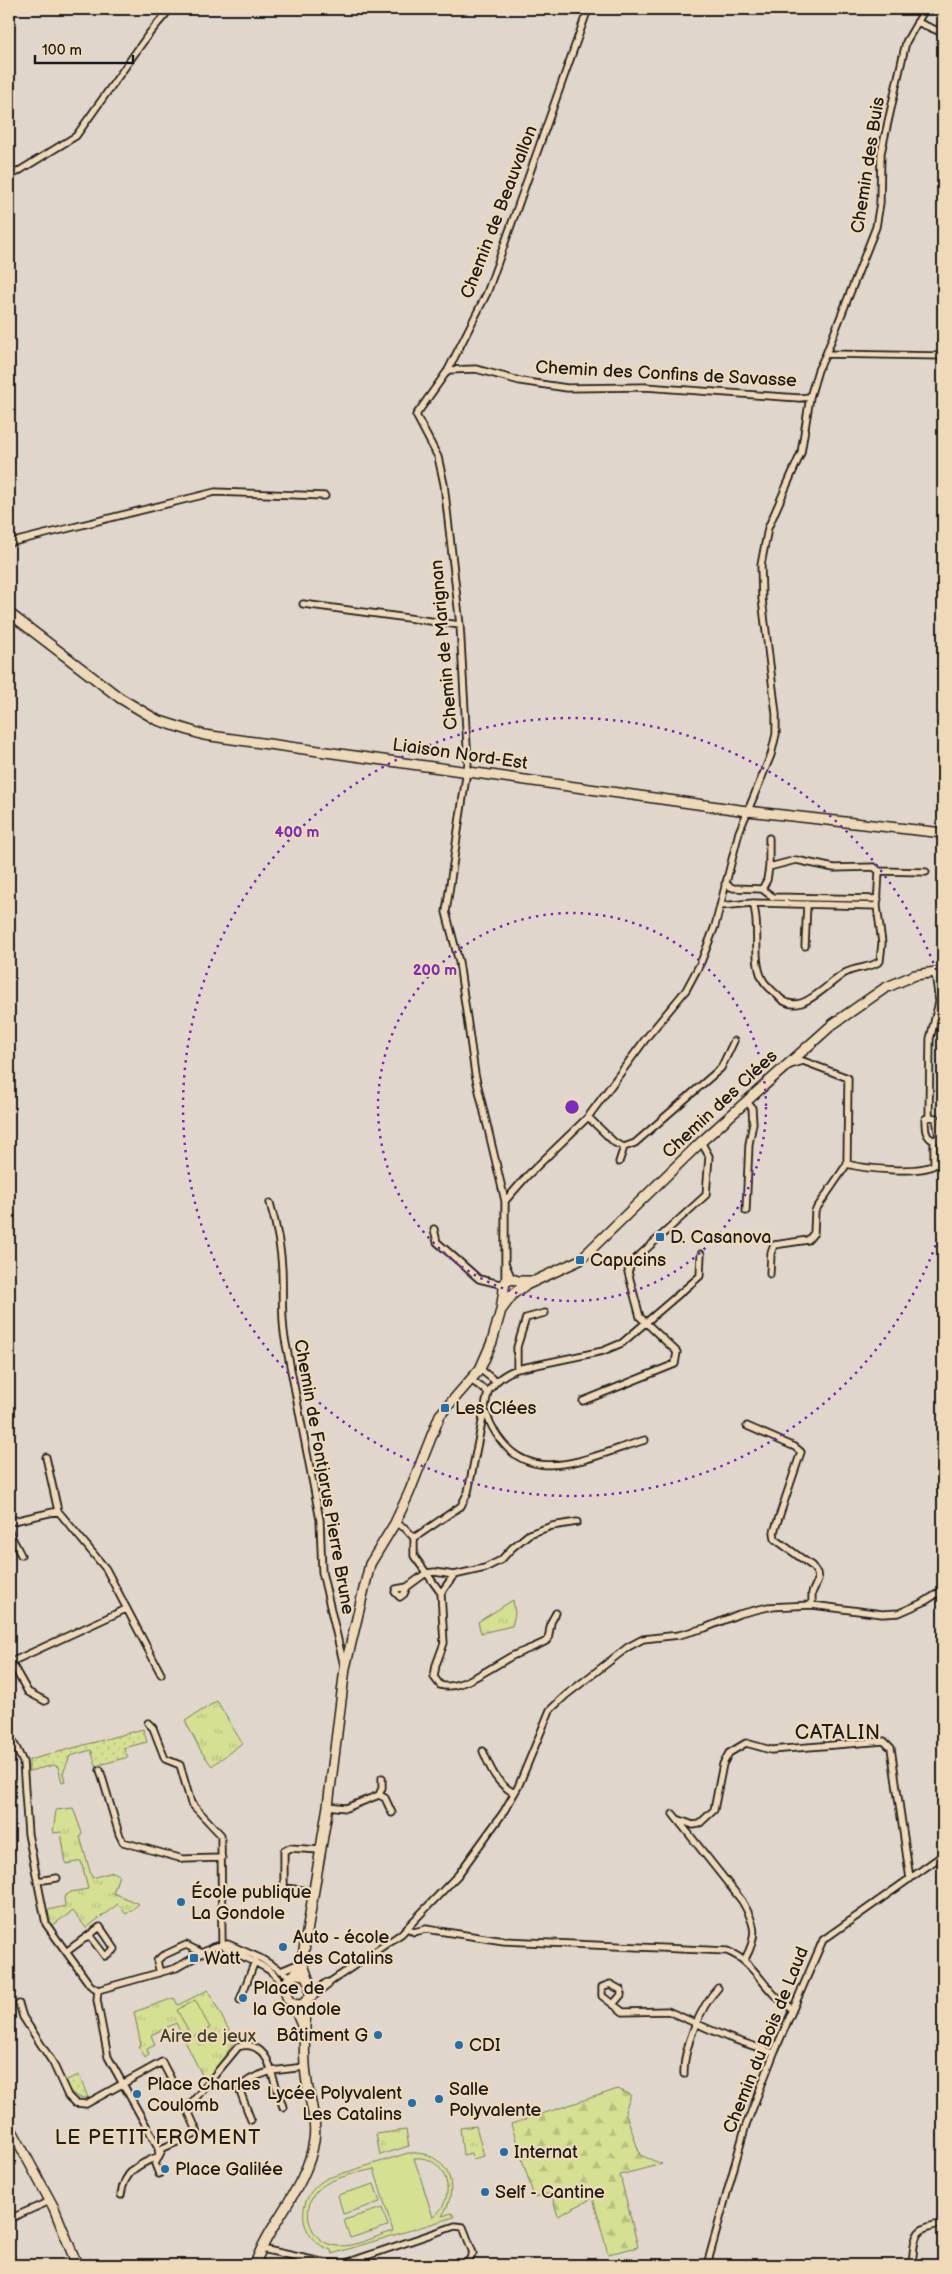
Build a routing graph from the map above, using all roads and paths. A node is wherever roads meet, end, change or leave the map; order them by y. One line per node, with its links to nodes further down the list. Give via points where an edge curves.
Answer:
1 (170, 9): 6 (street, via 76,136)
2 (588, 9): 9 (street, Chemin de Beauvallon, via 487,293)
3 (925, 9): 4 (street, Chemin des Buis)
4 (917, 22): 5 (street); 7 (street, Chemin des Buis, via 906,42 881,153 876,226)
5 (943, 33)
6 (9, 177)
7 (826, 354): 8 (street); 10 (street, Chemin des Confins de Savasse)
8 (943, 356)
9 (448, 370): 10 (street, Chemin des Confins de Savasse, via 476,369 568,388 645,387); 11 (street, Chemin de Beauvallon)
10 (810, 397): 18 (street, via 800,453 762,549 762,600 777,726 771,755)
11 (416, 415): 16 (street, Chemin de Marignan, via 438,457 444,484)
12 (326, 496): 13 (street, via 215,492)
13 (9, 543)
14 (303, 604): 16 (street)
15 (9, 613): 17 (street, Liaison Nord-Est, via 120,698 158,720 204,735)
16 (460, 625): 17 (street, Chemin de Marignan)
17 (467, 772): 18 (street, Liaison Nord-Est); 43 (street, Chemin de Marignan, via 446,912 459,962 474,1074)
18 (747, 811): 19 (street, Liaison Nord-Est); 24 (street)
19 (943, 833)
20 (769, 838): 21 (street)
21 (769, 867): 22 (street, via 796,860 834,868 874,867); 25 (street)
22 (879, 871): 23 (street); 26 (street)
23 (926, 872)
24 (725, 884): 25 (street, via 733,888); 29 (street)
25 (762, 889): 26 (street, via 773,896)
26 (878, 899): 30 (street)
27 (753, 903): 28 (street); 29 (street); 30 (street, via 758,916 758,965 762,979 782,1001 792,1004 803,1003 846,972 874,966 880,961 882,943)
28 (807, 904): 30 (street); 31 (street)
29 (720, 906): 36 (street, via 701,962 686,990)
30 (877, 906)
31 (805, 946)
32 (939, 972): 34 (street, Chemin des Clées, via 915,975 884,988 833,1024); 37 (street, via 939,1002 930,1039)
33 (734, 1041): 40 (street, via 721,1068 635,1143)
34 (781, 1069): 35 (street, Chemin des Clées); 42 (street, via 803,1061 848,1078)
35 (747, 1102): 39 (street, Chemin des Clées); 45 (street, via 752,1108 753,1123 748,1144)
36 (588, 1117): 40 (street, via 615,1143); 43 (street)
37 (929, 1117): 38 (street, via 925,1120 925,1129 928,1138); 38 (street, via 936,1118 938,1123 939,1137)
38 (934, 1141): 42 (street, via 934,1165 928,1168)
39 (701, 1142): 49 (street, Chemin des Clées, via 580,1260 556,1273); 51 (street, via 709,1156 706,1194 632,1262 628,1272 640,1316)
40 (624, 1147): 41 (street)
41 (619, 1162)
42 (847, 1164): 48 (street, via 815,1211 814,1233 808,1240 774,1245)
43 (505, 1202): 49 (street, Chemin de Marignan, via 505,1263)
44 (270, 1203): 78 (street, Chemin de Fontjarus Pierre Brune, via 281,1258 285,1340 320,1520 322,1572)
45 (746, 1211)
46 (434, 1229): 49 (street, via 437,1242 479,1279)
47 (701, 1254): 51 (street, via 700,1276)
48 (770, 1274)
49 (511, 1286): 52 (street)
50 (544, 1313): 53 (street, via 526,1318 517,1347)
51 (646, 1324): 53 (street, via 622,1343 602,1351); 57 (street, via 678,1352 675,1364)
52 (480, 1369): 54 (street); 55 (street)
53 (517, 1369): 55 (street)
54 (471, 1380): 56 (street); 65 (street, via 440,1415)
55 (496, 1381): 56 (street)
56 (488, 1392): 58 (street)
57 (583, 1401)
58 (486, 1413): 60 (street, via 492,1429 506,1448 534,1464 558,1466); 67 (street, via 468,1492 461,1506)
59 (747, 1426): 74 (street, via 801,1452 774,1532 775,1539 817,1573)
60 (645, 1440)
61 (46, 1456): 62 (street)
62 (58, 1510): 63 (street); 75 (street, via 106,1569)
63 (9, 1522)
64 (577, 1522): 70 (street, via 540,1529 529,1534 501,1560 485,1568)
65 (395, 1523): 67 (street); 78 (street, via 370,1564)
66 (9, 1532): 68 (street)
67 (414, 1538): 69 (street, via 414,1556)
68 (22, 1555)
69 (426, 1573): 70 (street); 71 (street); 73 (street)
70 (454, 1575): 73 (street)
71 (407, 1587)
72 (943, 1590): 74 (street, via 899,1614)
73 (441, 1593): 76 (street, via 444,1643 434,1677 445,1687 484,1673 548,1640)
74 (812, 1605): 86 (street, via 768,1607 688,1633 635,1642 550,1710)
75 (126, 1609): 77 (street); 79 (street)
76 (556, 1613)
77 (10, 1662): 80 (street, via 28,1692)
78 (345, 1668): 88 (street)
79 (161, 1674)
80 (45, 1701)
81 (148, 1723): 92 (street, via 165,1759 180,1765 191,1803 221,1835)
82 (9, 1733): 95 (street, via 23,1762 28,1834)
83 (483, 1751): 86 (street, via 494,1777)
84 (100, 1770): 92 (street, via 123,1842 183,1859)
85 (382, 1778): 87 (street)
86 (514, 1794): 97 (street, via 465,1866)
87 (379, 1795): 88 (street, via 346,1808); 89 (street, via 385,1798)
88 (328, 1806): 90 (street)
89 (392, 1813)
90 (320, 1850): 96 (street); 96 (street, via 290,1848 284,1851 284,1888)
91 (943, 1855): 94 (street, Chemin du Bois de Laud)
92 (222, 1858): 101 (street)
93 (57, 1878): 95 (street)
94 (910, 1880): 104 (street, via 891,1748 884,1741 771,1750 746,1743 729,1753 723,1764 714,1810 699,1824 693,1825 675,1816 749,1914 754,1940); 120 (street, Chemin du Bois de Laud, via 823,1940)
95 (37, 1881): 102 (street, via 46,1924)
96 (313, 1891): 106 (street)
97 (417, 1919): 98 (street); 99 (street)
98 (408, 1928): 99 (street, via 414,1932); 111 (street)
99 (426, 1929): 104 (street, via 504,1941 727,1951)
100 (89, 1935): 100 (street, via 100,1927 115,1949 105,1956); 102 (street)
101 (222, 1945): 103 (street); 105 (street); 107 (street, via 232,1944)
102 (66, 1952): 114 (street, via 90,1985)
103 (202, 1954): 108 (street); 108 (street, via 186,1945 162,1956 158,1961)
104 (745, 1960): 120 (street, via 781,2002)
105 (255, 1961): 112 (street, via 277,1976); 115 (street)
106 (302, 1962): 107 (street); 109 (street); 110 (street)
107 (280, 1971): 109 (street)
108 (160, 1973): 114 (street)
109 (293, 1975): 110 (street); 112 (street)
110 (307, 1978): 111 (street); 116 (street)
111 (327, 1984): 116 (street)
112 (285, 1988): 119 (street, via 287,1998)
113 (718, 1988): 121 (street)
114 (98, 1990): 128 (street, via 108,2057)
115 (240, 2000)
116 (308, 2000): 119 (street, via 300,2005); 122 (street)
117 (614, 2003): 121 (street, via 623,2012 668,2011)
118 (19, 2004): 128 (street, via 23,2017 75,2103 86,2104)
119 (293, 2004): 122 (street)
120 (793, 2009): 123 (street, Chemin du Bois de Laud)
121 (697, 2024): 123 (street, via 727,2038); 126 (street, via 684,2062)
122 (304, 2030): 124 (street)
123 (774, 2053): 142 (street, Chemin du Bois de Laud, via 745,2128)
124 (305, 2067): 125 (street); 138 (street, via 314,2141 300,2180)
125 (271, 2071): 129 (street); 130 (street, via 250,2079 240,2091); 132 (street, via 258,2048 248,2044 238,2047 189,2106 198,2133 163,2148)
126 (684, 2074)
127 (171, 2079): 128 (street, via 162,2062)
128 (122, 2083): 132 (street, via 158,2147)
129 (283, 2107)
130 (250, 2120)
131 (9, 2125): 135 (street)
132 (159, 2156): 133 (street, via 155,2164); 134 (street, via 141,2163 126,2176)
133 (159, 2174)
134 (121, 2195)
135 (50, 2201): 136 (street); 139 (street)
136 (9, 2219)
137 (943, 2224): 143 (street, via 918,2231)
138 (262, 2249): 140 (street); 141 (street, via 343,2264 455,2226 463,2227 473,2254)
139 (77, 2265)
140 (255, 2265)
141 (469, 2265)
142 (707, 2265)
143 (912, 2265)

